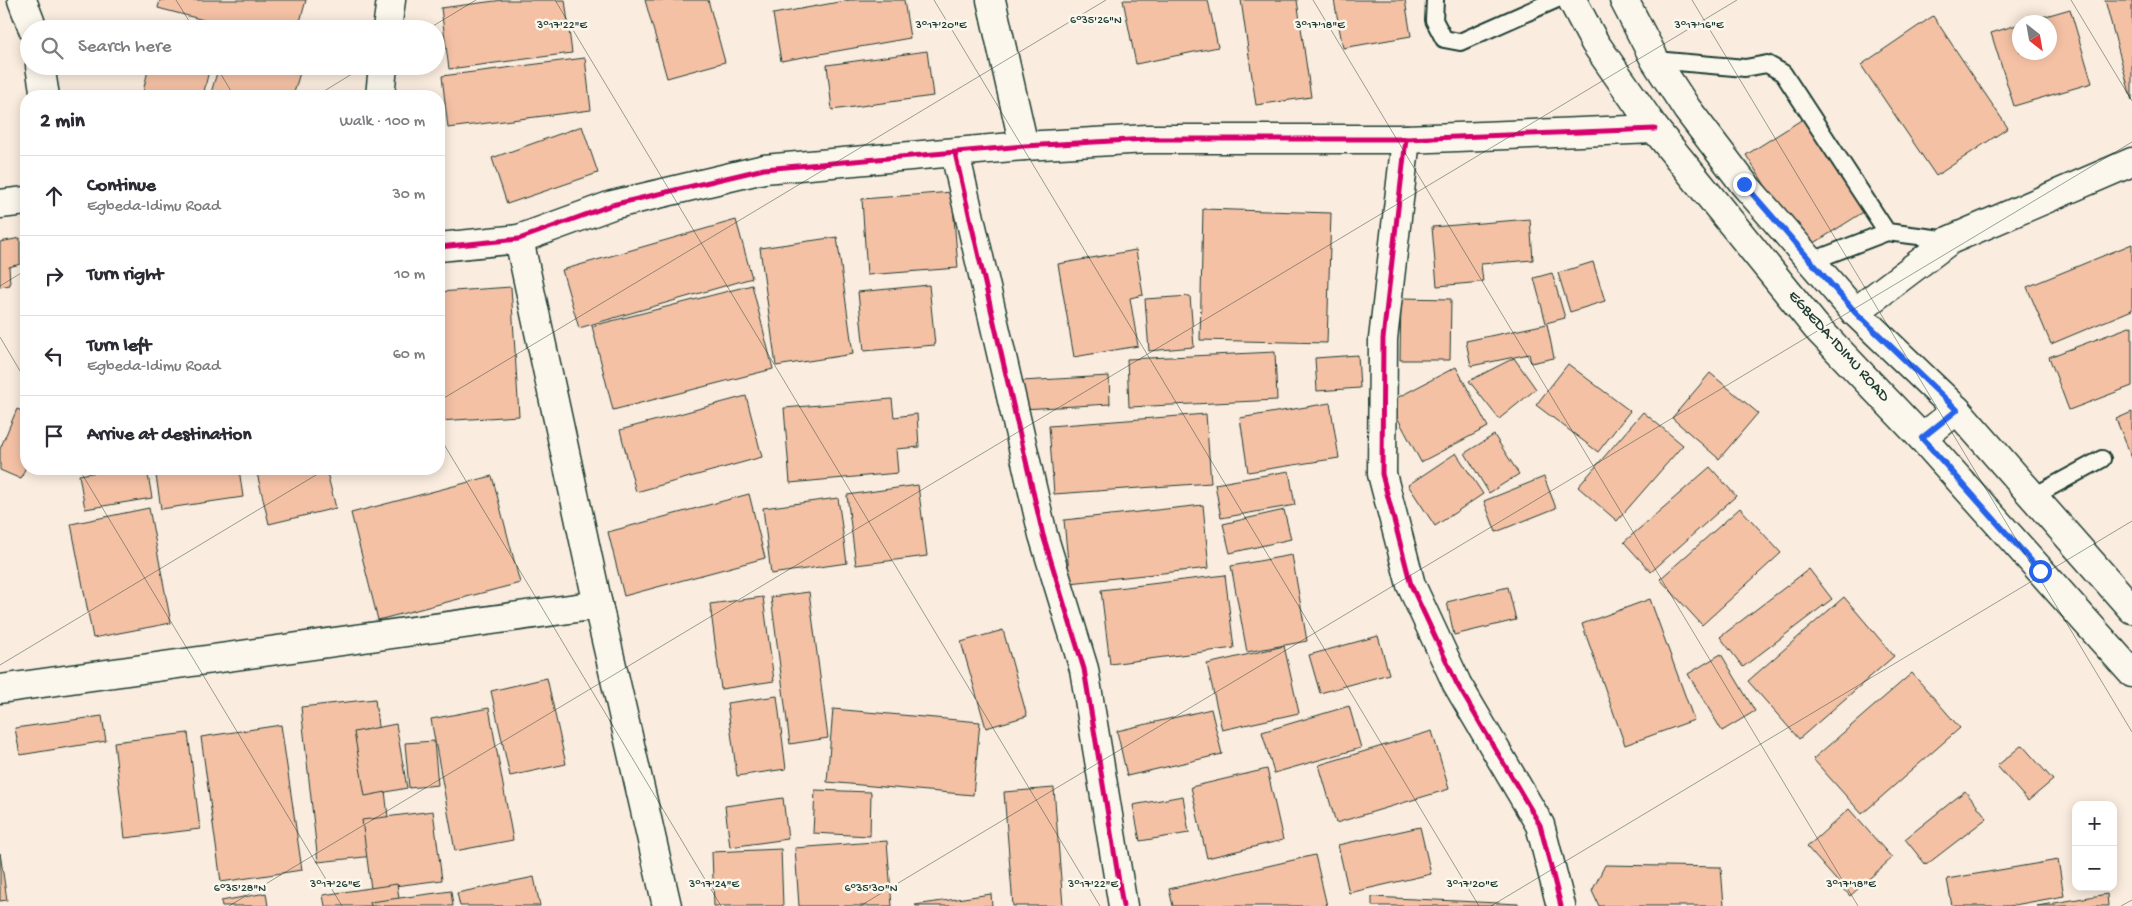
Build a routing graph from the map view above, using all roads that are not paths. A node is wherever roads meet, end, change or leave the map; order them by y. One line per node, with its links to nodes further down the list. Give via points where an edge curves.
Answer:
1 (22, 0): 8 (street)
2 (391, 0): 9 (street)
3 (991, 0): 17 (street)
4 (1435, 0): 5 (lane, via 1434,20 1444,39 1460,42)
5 (1555, 0)
6 (1572, 0): 15 (street, EGBEDA-IDIMU ROAD, via 1595,43)
7 (1624, 0): 10 (street)
8 (30, 20)
9 (388, 20)
10 (1655, 60): 22 (lane, via 1744,68 1767,64 1783,73); 26 (street, via 1687,109 1744,184)
11 (42, 75): 13 (street)
12 (382, 75): 14 (street)
13 (44, 90)
14 (381, 90)
15 (1655, 129): 16 (street); 29 (street, EGBEDA-IDIMU ROAD, via 1816,327)
16 (1406, 139): 17 (street, via 1147,139); 38 (street, via 1383,339 1382,474 1411,585 1457,684 1540,825)
17 (1024, 146): 18 (street)
18 (955, 153): 23 (street, via 764,169 612,205); 37 (street, via 1044,535 1084,669)
19 (2132, 162): 24 (street)
20 (20, 202): 21 (street)
21 (0, 204)
22 (1887, 232): 24 (lane); 26 (lane)
23 (519, 239): 25 (street); 32 (street)
24 (1950, 240): 27 (street)
25 (445, 246)
26 (1812, 261): 27 (street)
27 (1855, 312): 28 (street)
28 (1957, 410): 29 (street); 31 (street)
29 (1922, 438): 34 (street, EGBEDA-IDIMU ROAD)
30 (2102, 459): 31 (lane)
31 (2034, 496): 33 (street)
32 (598, 605): 35 (street); 36 (street)
33 (2132, 609)
34 (2132, 673)
35 (0, 689)
36 (667, 906)
37 (1123, 906)
38 (1561, 906)

